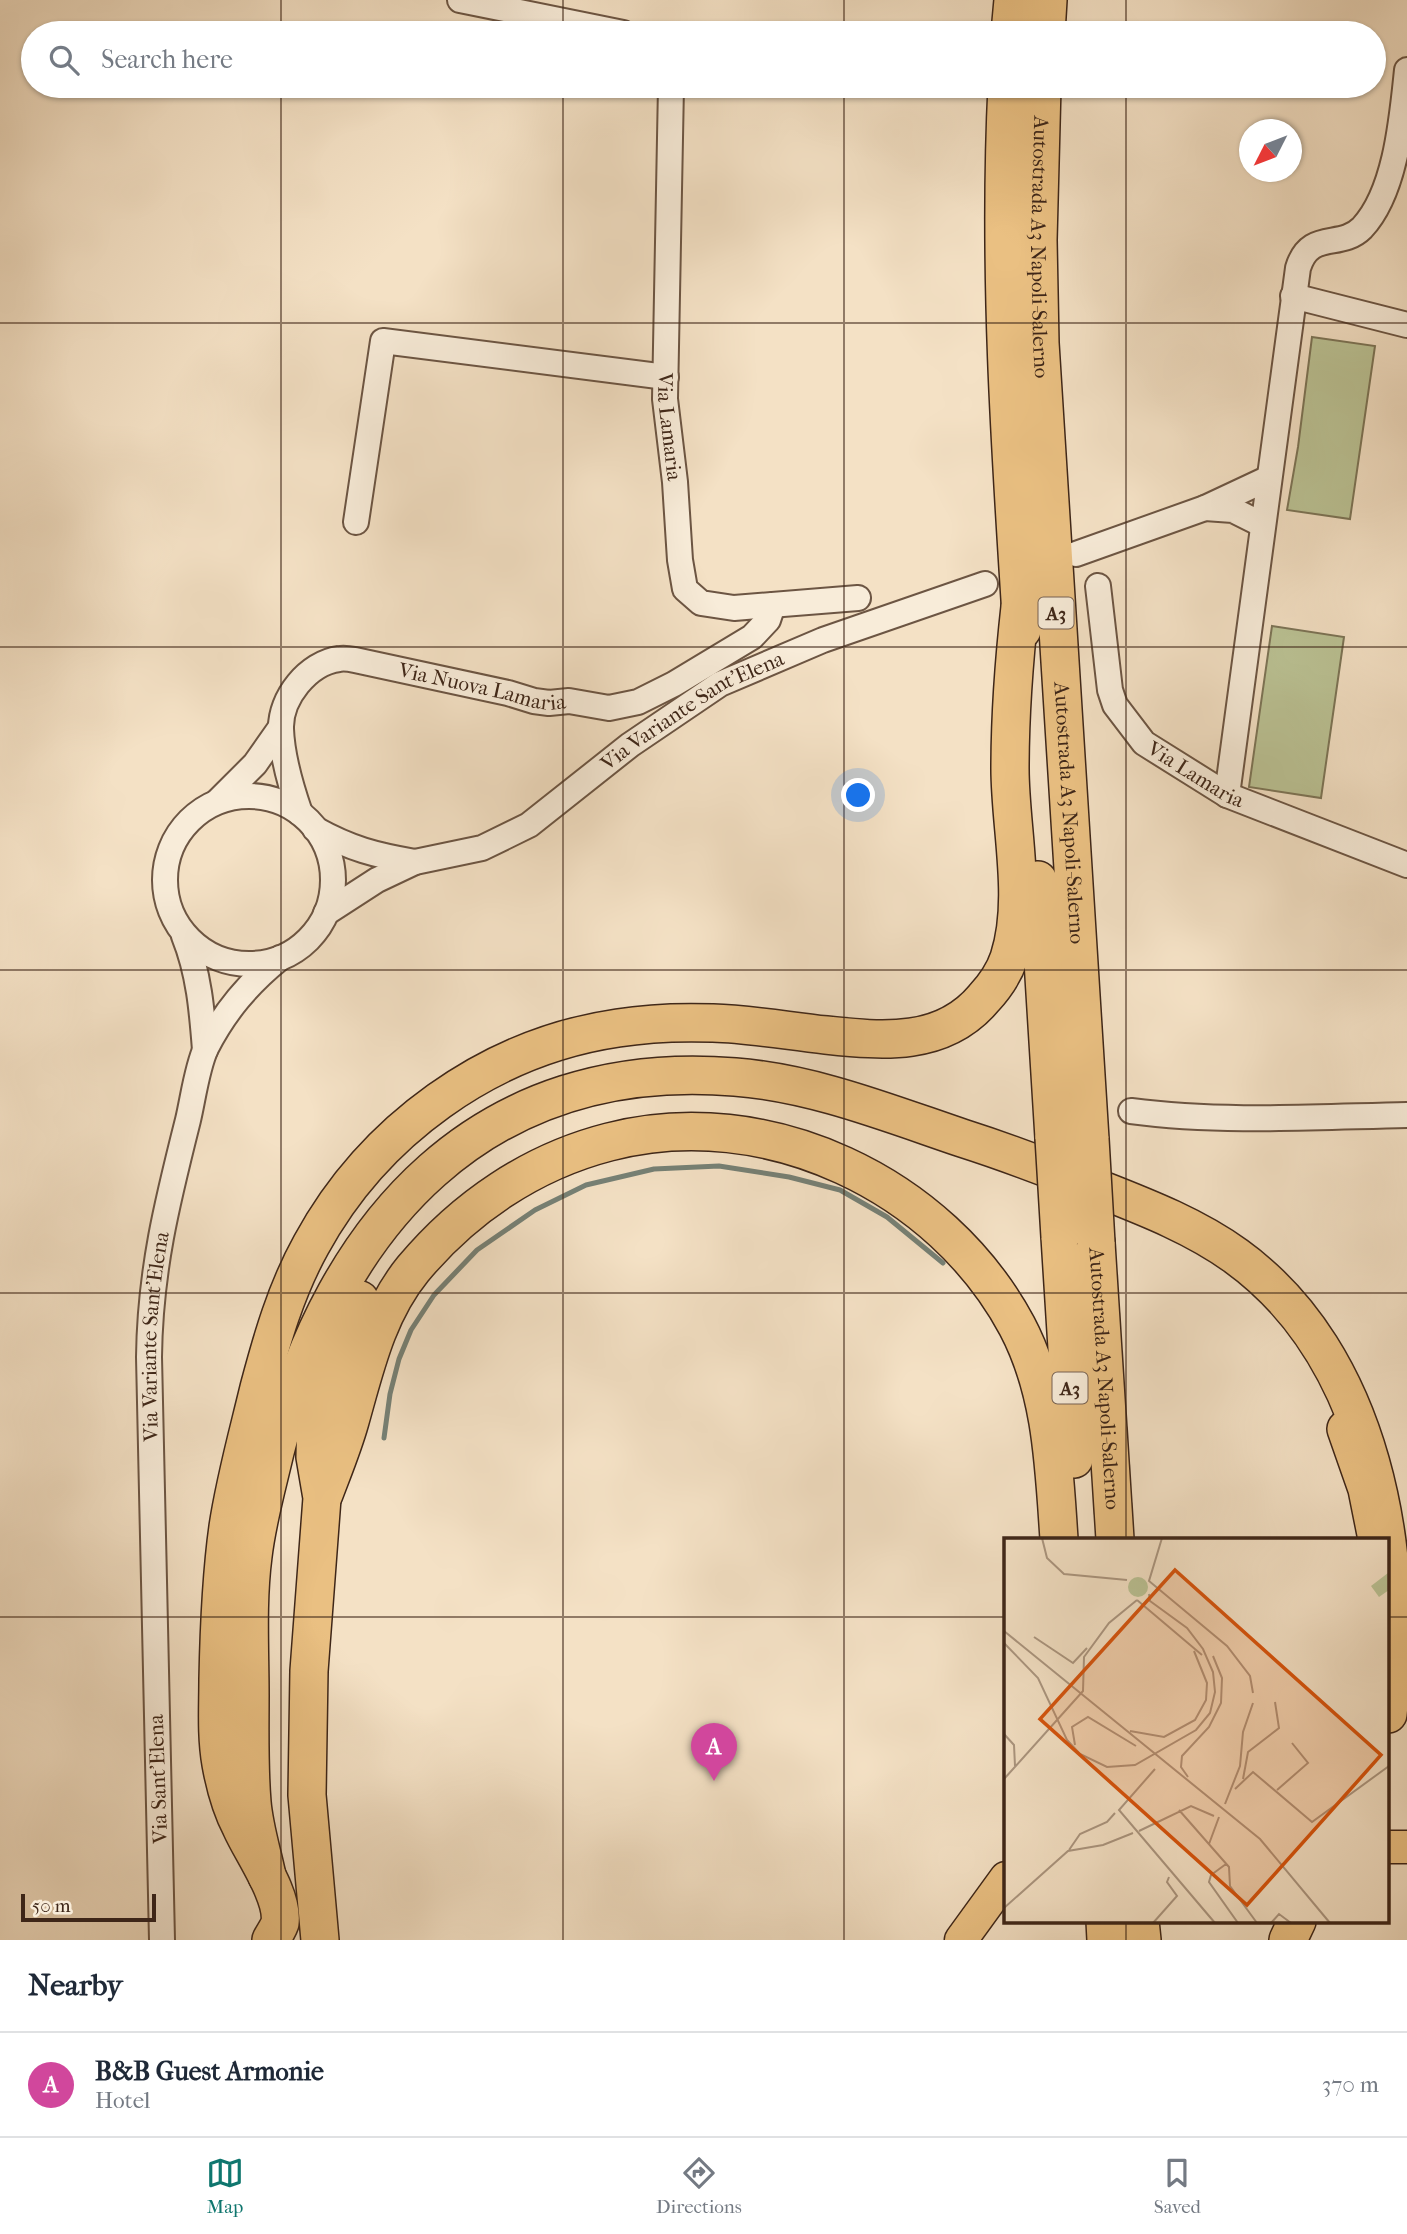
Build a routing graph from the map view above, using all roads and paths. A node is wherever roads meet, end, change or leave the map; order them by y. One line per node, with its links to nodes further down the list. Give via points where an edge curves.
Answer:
1 (460, 0): 4 (street)
2 (1013, 0): 5 (highway)
3 (1048, 0): 6 (highway)
4 (564, 21)
5 (1011, 21)
6 (1047, 21)
7 (1407, 70): 11 (street, via 1395,156 1374,209 1353,236 1324,241 1302,255)
8 (671, 98): 13 (street, Via Lamaria)
9 (1006, 98): 23 (highway, Autostrada A3 Napoli-Salerno / A3, via 1004,328)
10 (1042, 98): 36 (highway, Autostrada A3 Napoli-Salerno / A3, bridge, via 1041,356)
11 (1293, 296): 12 (street); 14 (street)
12 (1407, 326)
13 (666, 377): 16 (street, via 383,341); 22 (street, Via Lamaria, via 685,589 701,603 734,608)
14 (1269, 478): 15 (street); 17 (street)
15 (1205, 508): 17 (street, via 1233,510); 18 (street)
16 (356, 522)
17 (1263, 525): 25 (street)
18 (1076, 554)
19 (985, 584): 28 (street, Via Variante Sant'Elena, via 823,640 720,684 629,745 529,825 482,848)
20 (1098, 586): 25 (street, Via Lamaria, via 1107,675 1115,705 1144,743)
21 (858, 598): 22 (street, Via Lamaria)
22 (773, 605): 24 (street, Via Nuova Lamaria, via 768,620 752,637 638,702 609,708 534,701 379,663 338,659 303,677 285,706)
23 (1020, 607): 39 (highway, Autostrada A3 Napoli-Salerno / A3, bridge); 45 (highway, via 1011,691 1015,925 1004,969 979,1004 960,1020 908,1039 713,1023 660,1024 616,1028 525,1053 478,1075 403,1130 346,1190 310,1246 280,1317 253,1413 229,1527 221,1614 218,1742 222,1768 240,1826)
24 (281, 727): 26 (street, via 255,764); 27 (street, Via Nuova Lamaria, via 290,785)
25 (1227, 795): 29 (street, Via Lamaria)
26 (218, 802): 27 (street, via 260,797 281,802); 31 (street, via 183,827 166,866 165,888)
27 (307, 821): 28 (street, Via Variante Sant'Elena, via 340,843 366,853); 30 (street, via 326,847 332,869)
28 (415, 862): 30 (street, Via Variante Sant'Elena)
29 (1407, 865)
30 (327, 913): 32 (street, via 300,947)
31 (181, 929): 32 (street, via 215,957 236,963); 33 (street, Via Variante Sant'Elena, via 200,990)
32 (280, 958): 33 (street, Via Variante Sant'Elena, via 234,1002)
33 (205, 1051): 43 (street, Via Variante Sant'Elena, via 164,1214 150,1312)
34 (1131, 1111): 35 (street, via 1236,1119)
35 (1407, 1115)
36 (1101, 1316): 40 (highway, Autostrada A3 Napoli-Salerno / A3); 41 (highway, via 1125,1444)
37 (322, 1498): 38 (highway, via 384,1313 410,1272 438,1241 501,1190 572,1154 649,1135 697,1133 760,1139 826,1157 900,1197 959,1246 996,1292 1030,1354 1052,1444); 42 (highway, via 315,1457 316,1412 324,1379 365,1292 414,1221 471,1169 567,1119 628,1104 719,1100 800,1112 1028,1187 1163,1241 1213,1270 1279,1328 1331,1399 1367,1489); 50 (highway, via 309,1671 307,1795)
38 (1059, 1538)
39 (1079, 1538)
40 (1115, 1538)
41 (1134, 1538)
42 (1377, 1538)
43 (154, 1627): 48 (street, Via Sant'Elena)
44 (1390, 1706): 45 (highway, via 1401,1662 1406,1570 1389,1471 1341,1369 1308,1324 1254,1270 1199,1233 1127,1199 1024,1158 870,1107 776,1082 734,1077 694,1075 617,1082 510,1117 477,1135 423,1178 358,1255 301,1364 264,1499 249,1603 252,1801)
45 (267, 1876): 49 (highway, via 280,1922)
46 (1004, 1881): 51 (main road)
47 (1296, 1923): 52 (highway)
48 (165, 1937)
49 (271, 1940)
50 (320, 1940)
51 (961, 1940)
52 (1288, 1940)

